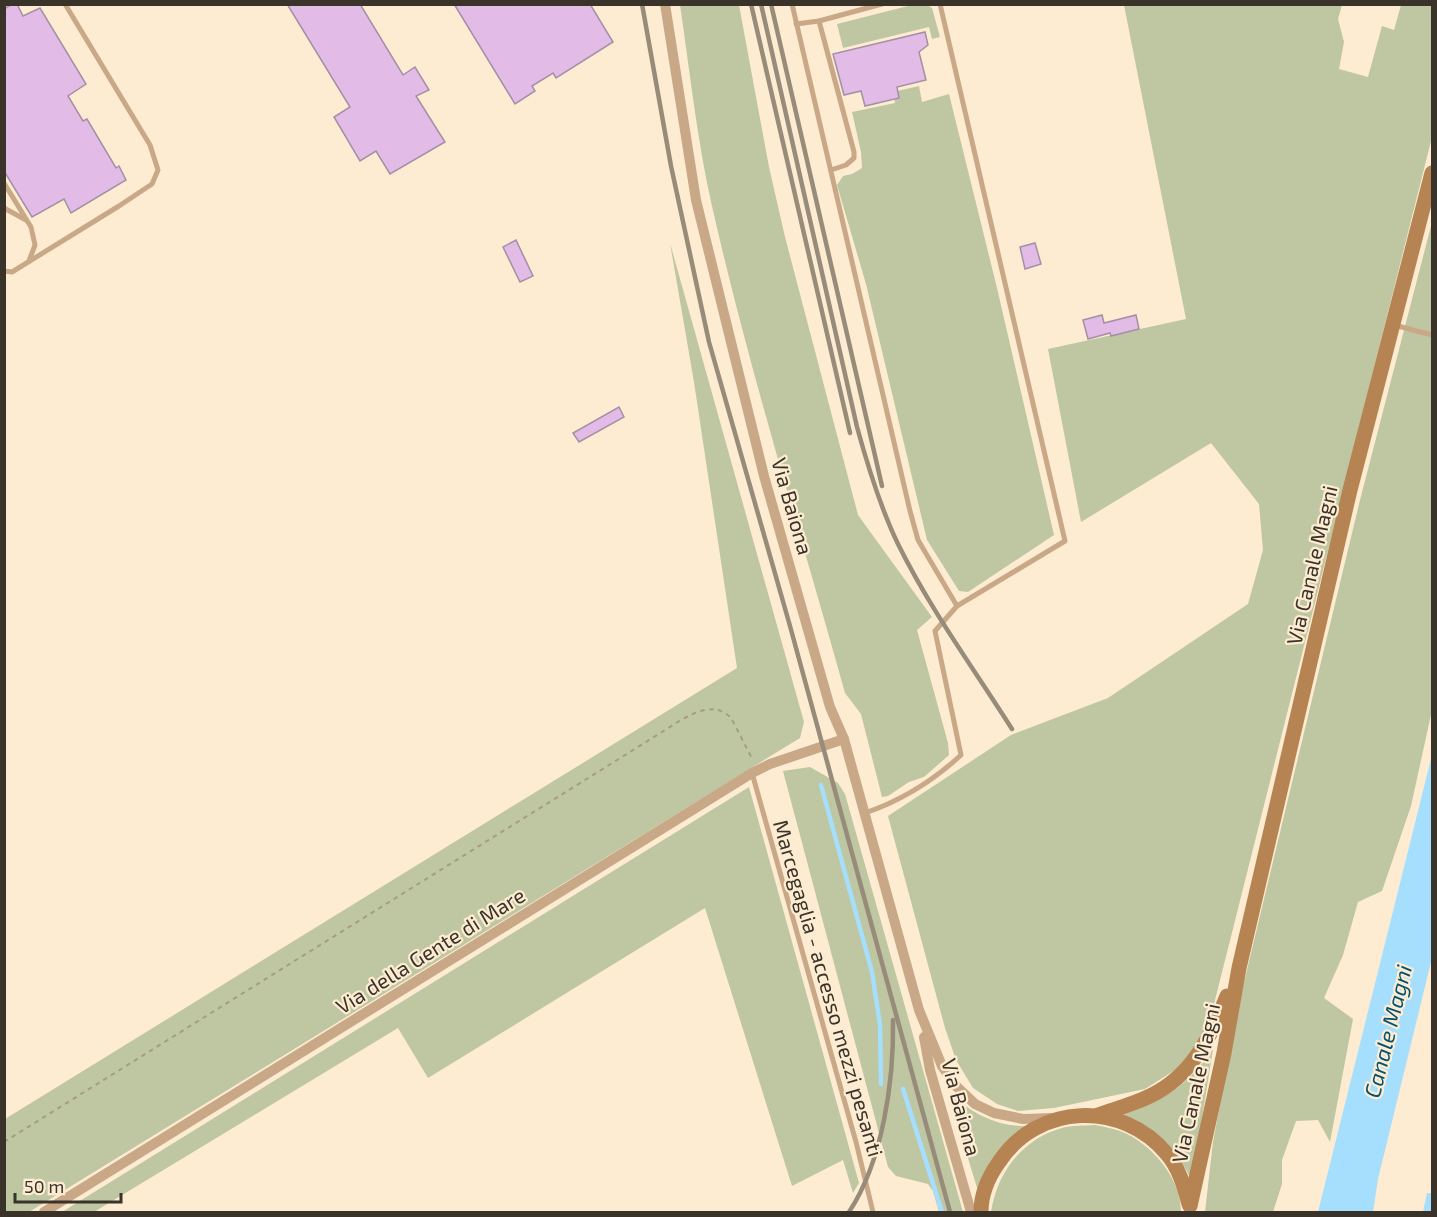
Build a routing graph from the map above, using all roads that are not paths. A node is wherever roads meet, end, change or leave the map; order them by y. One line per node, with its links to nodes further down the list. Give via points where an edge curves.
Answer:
1 (65, 4): 15 (lane, via 150,145 158,170 152,184)
2 (665, 4): 20 (street, Via Baiona, via 696,200 764,476 830,707)
3 (792, 4): 7 (lane)
4 (882, 4): 6 (lane)
5 (940, 4): 19 (lane, via 1065,541)
6 (819, 21): 7 (lane); 8 (lane, via 854,152 854,158 846,165)
7 (796, 24): 8 (lane)
8 (831, 170): 19 (lane, via 918,540)
9 (1432, 173): 17 (main road, Via Canale Magni)
10 (4, 183): 12 (lane)
11 (4, 190): 12 (lane)
12 (12, 195): 14 (lane)
13 (4, 208): 14 (lane)
14 (27, 221): 15 (lane, via 35,245)
15 (28, 262): 16 (lane, via 12,272)
16 (4, 271)
17 (1393, 325): 18 (lane); 23 (main road, Via Canale Magni, via 1350,490)
18 (1432, 335)
19 (957, 606): 22 (lane, via 935,631 961,755 944,771 886,806)
20 (844, 739): 21 (street, Via della Gente di Mare); 22 (street, Via Baiona)
21 (755, 771): 28 (street, Via della Gente di Mare); 29 (lane, Marcegaglia - accesso mezzi pesanti)
22 (865, 813): 24 (street, Via Baiona)
23 (1239, 968): 25 (main road, Via Canale Magni, via 1215,1026 1179,1077 1150,1096); 27 (main road, Via Canale Magni)
24 (919, 1010): 26 (street, Via Baiona, via 942,1066 957,1088 975,1104 1023,1119); 30 (street, Via Baiona, via 930,1070)
25 (1096, 1115): 26 (main road); 27 (main road, via 1124,1122 1162,1148 1182,1179)
26 (1059, 1118): 31 (main road, via 1031,1130 1007,1149 990,1174)
27 (1190, 1209)
28 (44, 1212)
29 (873, 1212)
30 (970, 1212)
31 (981, 1212)

